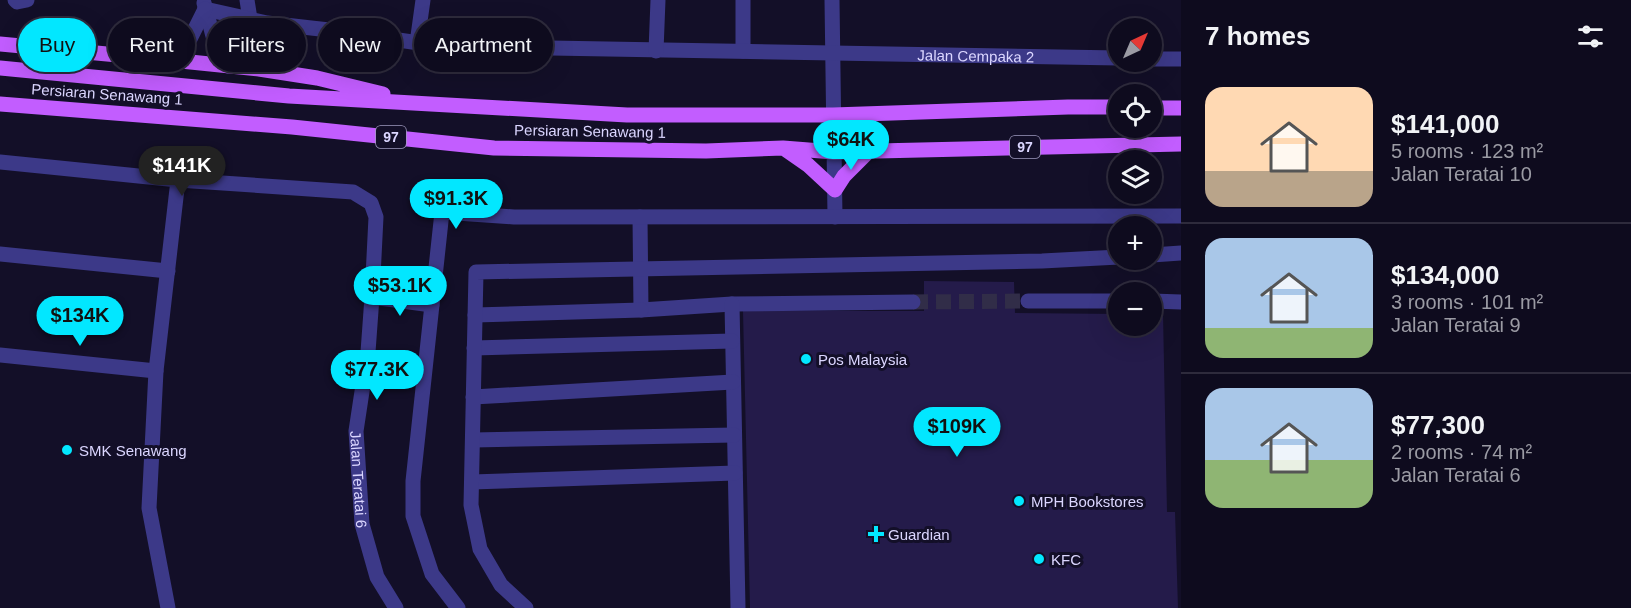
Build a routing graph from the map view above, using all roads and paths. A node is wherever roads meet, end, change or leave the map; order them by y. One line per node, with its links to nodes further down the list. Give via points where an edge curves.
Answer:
1 (15, 0): 2 (street)
2 (27, 0)
3 (247, 0): 10 (street)
4 (423, 0): 11 (street)
5 (658, 0): 17 (street)
6 (743, 0): 18 (street)
7 (832, 0): 20 (street)
8 (204, 5): 9 (street, Jalan Cempaka 2); 12 (street)
9 (247, 18)
10 (250, 18)
11 (420, 18)
12 (195, 27)
13 (306, 27): 14 (street, Jalan Cempaka 2)
14 (414, 43)
15 (0, 44): 19 (main road)
16 (553, 49): 17 (street, Jalan Cempaka 2)
17 (656, 51): 18 (street, Jalan Cempaka 2)
18 (743, 51): 20 (street, Jalan Cempaka 2)
19 (108, 54)
20 (832, 54): 21 (street, Jalan Cempaka 2); 31 (street)
21 (1108, 58)
22 (1162, 59): 23 (street)
23 (1181, 59)
24 (0, 68): 26 (main road, Persiaran Senawang 1, via 289,96)
25 (272, 72): 26 (main road, via 317,78)
26 (418, 103): 31 (main road, Persiaran Senawang 1, via 627,115)
27 (0, 104): 33 (main road, Persiaran Senawang 1 / 97, via 494,148)
28 (1108, 107): 31 (main road, Persiaran Senawang 1)
29 (1162, 108): 30 (main road)
30 (1181, 108)
31 (833, 115): 35 (street)
32 (1181, 144): 34 (main road, Persiaran Senawang 1 / 97)
33 (783, 148): 35 (main road, Persiaran Senawang 1 / 97); 38 (main road)
34 (869, 151): 35 (main road, Persiaran Senawang 1 / 97); 38 (main road)
35 (834, 152): 38 (street)
36 (0, 162): 37 (street)
37 (178, 180): 47 (street); 48 (street, Jalan Teratai 6, via 353,192 371,202 376,218)
38 (835, 190): 41 (street)
39 (1181, 216): 41 (street)
40 (640, 217): 41 (street); 46 (street); 55 (street, via 514,217 442,212)
41 (835, 217)
42 (1181, 253): 44 (street)
43 (0, 254): 47 (street)
44 (1162, 254)
45 (1108, 257): 46 (street)
46 (641, 268): 56 (street); 57 (street, via 476,272)
47 (168, 271): 61 (street)
48 (372, 297): 55 (street); 69 (street, Jalan Teratai 6, via 356,431 362,524 378,577)
49 (1028, 301): 50 (street)
50 (1108, 301)
51 (1162, 301): 53 (street)
52 (913, 302): 54 (street)
53 (1181, 302)
54 (732, 304): 56 (street); 58 (street)
55 (432, 305): 70 (street, via 413,481 414,516 432,574)
56 (642, 310): 57 (street)
57 (475, 315): 59 (street)
58 (732, 341): 59 (street); 62 (street)
59 (474, 348): 63 (street)
60 (0, 356): 61 (street)
61 (156, 371): 68 (street, via 149,508)
62 (733, 382): 63 (street); 64 (street)
63 (474, 397): 65 (street)
64 (734, 435): 65 (street); 66 (street)
65 (473, 440): 67 (street)
66 (735, 473): 67 (street); 72 (street)
67 (472, 482): 71 (street, via 471,505 480,549 501,585)
68 (168, 608)
69 (396, 608)
70 (458, 608)
71 (526, 608)
72 (738, 608)

